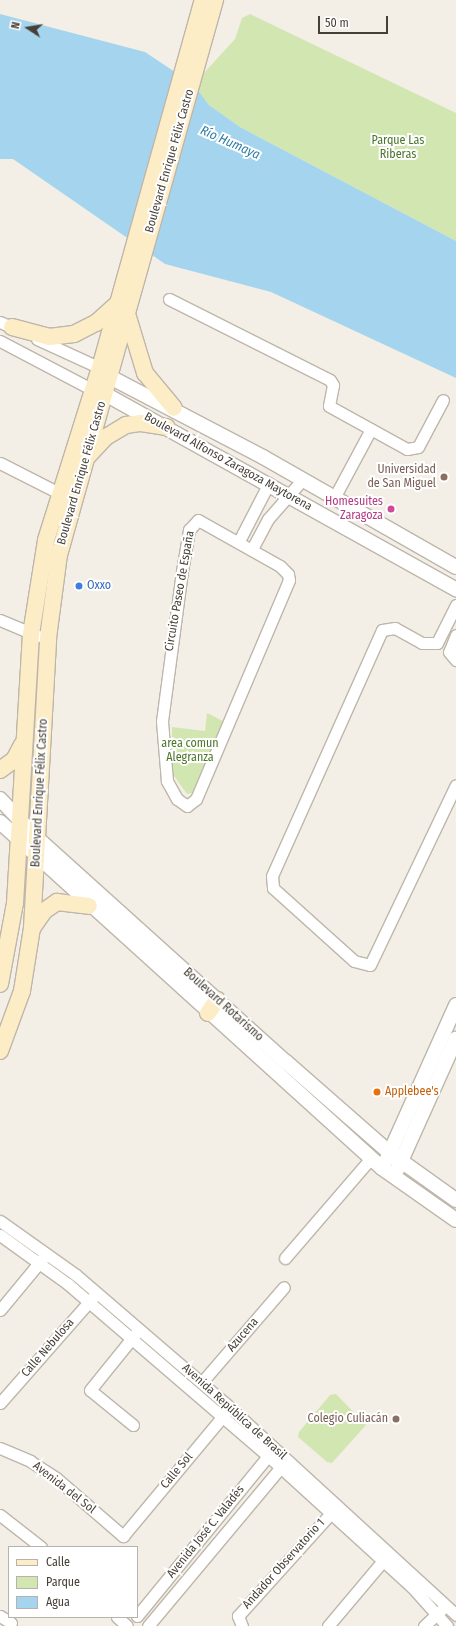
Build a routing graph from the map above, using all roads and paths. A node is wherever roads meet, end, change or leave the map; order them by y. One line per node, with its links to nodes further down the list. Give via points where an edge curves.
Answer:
1 (203, 0): 3 (main road, Boulevard Enrique Félix Castro)
2 (215, 0): 3 (main road, Boulevard Enrique Félix Castro)
3 (131, 275): 5 (main road, Boulevard Enrique Félix Castro)
4 (169, 299): 13 (street, via 330,380 333,385 329,406)
5 (123, 307): 6 (main road, via 74,334 49,337); 8 (main road, Boulevard Enrique Félix Castro); 11 (main road, via 145,373)
6 (6, 325): 8 (street, Boulevard Alfonso Zaragoza Maytorena)
7 (0, 341): 9 (street, Boulevard Alfonso Zaragoza Maytorena)
8 (105, 372): 9 (main road, Boulevard Enrique Félix Castro); 11 (street, Boulevard Alfonso Zaragoza Maytorena)
9 (99, 392): 12 (street, Boulevard Alfonso Zaragoza Maytorena); 14 (main road, Boulevard Enrique Félix Castro); 18 (main road, Boulevard Enrique Félix Castro)
10 (443, 400): 13 (street, via 415,449 407,449)
11 (174, 408): 16 (street, Boulevard Alfonso Zaragoza Maytorena)
12 (167, 427): 14 (main road, via 141,423 126,425 106,437); 17 (street, Boulevard Alfonso Zaragoza Maytorena)
13 (371, 429): 20 (street)
14 (84, 460): 31 (main road, Boulevard Enrique Félix Castro, via 59,555)
15 (0, 463): 18 (street)
16 (302, 480): 19 (street); 20 (street, Boulevard Alfonso Zaragoza Maytorena)
17 (269, 483): 19 (street, Boulevard Alfonso Zaragoza Maytorena); 21 (street)
18 (59, 494): 29 (main road, Boulevard Enrique Félix Castro, via 46,540)
19 (290, 495): 22 (street); 26 (street, Boulevard Alfonso Zaragoza Maytorena)
20 (334, 498): 25 (street, Boulevard Alfonso Zaragoza Maytorena)
21 (255, 512): 22 (street); 23 (street)
22 (268, 520): 24 (street)
23 (239, 541): 24 (street, Circuito Paseo de España); 24 (street, Circuito Paseo de España, via 198,520 190,530 167,672 162,741 167,781 177,799 187,806 196,799 289,580 285,569)
24 (252, 549)
25 (456, 567)
26 (456, 589)
27 (456, 605): 35 (street, via 437,643 422,643 395,628 382,630 272,876 272,888 354,961 370,965)
28 (0, 620): 29 (street)
29 (31, 634): 31 (street); 33 (main road, Boulevard Enrique Félix Castro)
30 (456, 635): 32 (street, via 449,652)
31 (48, 638): 39 (main road, Boulevard Enrique Félix Castro)
32 (456, 660)
33 (23, 744): 34 (main road, via 14,760); 37 (main road, Boulevard Enrique Félix Castro)
34 (0, 770)
35 (456, 784)
36 (0, 799): 37 (street, Boulevard Rotarismo)
37 (18, 818): 39 (street, Boulevard Rotarismo); 40 (main road, Boulevard Enrique Félix Castro)
38 (0, 822): 40 (street, Boulevard Rotarismo)
39 (38, 839): 41 (main road, Boulevard Enrique Félix Castro); 46 (street, Boulevard Rotarismo)
40 (18, 840): 41 (street, Boulevard Rotarismo); 44 (main road, Boulevard Enrique Félix Castro, via 14,903)
41 (37, 859): 42 (street, Boulevard Rotarismo); 43 (main road, Boulevard Enrique Félix Castro)
42 (89, 906): 43 (main road, via 57,902 44,911); 46 (street, Boulevard Rotarismo)
43 (32, 928): 48 (main road, Boulevard Enrique Félix Castro, via 22,990)
44 (0, 984)
45 (456, 1005): 49 (street)
46 (213, 1007): 49 (street, Boulevard Rotarismo); 50 (street, Boulevard Rotarismo)
47 (456, 1039): 51 (street)
48 (0, 1051)
49 (390, 1153): 51 (street, Boulevard Rotarismo); 52 (street)
50 (371, 1158): 52 (street, Boulevard Rotarismo); 59 (street)
51 (401, 1162): 53 (street); 54 (street, Boulevard Rotarismo)
52 (382, 1168): 53 (street, Boulevard Rotarismo)
53 (394, 1178): 55 (street, Boulevard Rotarismo)
54 (456, 1200)
55 (456, 1220)
56 (0, 1221): 58 (street, Avenida República de Brasil)
57 (0, 1235): 60 (street, Avenida República de Brasil)
58 (47, 1253): 60 (street); 62 (street, Avenida República de Brasil)
59 (285, 1258)
60 (39, 1263): 63 (street, Avenida República de Brasil); 64 (street)
61 (284, 1287): 67 (street, Azucena)
62 (96, 1293): 63 (street, Calle Nebulosa); 65 (street, Avenida República de Brasil)
63 (89, 1302): 66 (street, Avenida República de Brasil); 68 (street, Calle Nebulosa)
64 (0, 1310)
65 (139, 1329): 66 (street); 67 (street, Avenida República de Brasil)
66 (132, 1338): 70 (street, Avenida República de Brasil); 71 (street, via 90,1390)
67 (202, 1382): 69 (street, Avenida República de Brasil)
68 (0, 1403)
69 (230, 1407): 70 (street, Calle Sol); 73 (street, Avenida República de Brasil)
70 (222, 1416): 73 (street, Avenida República de Brasil); 77 (street, Calle Sol)
71 (133, 1425)
72 (0, 1448): 77 (street, Avenida del Sol, via 56,1478)
73 (271, 1452): 74 (street, Avenida República de Brasil); 81 (street, Avenida José C. Valadés)
74 (284, 1463): 75 (street, Avenida República de Brasil); 79 (street, Avenida República de Brasil); 90 (street, Avenida José C. Valadés)
75 (331, 1513): 79 (street, Avenida República de Brasil); 87 (street, Andador Observatorio 1)
76 (0, 1515): 78 (street)
77 (123, 1536)
78 (40, 1546)
79 (386, 1557): 80 (street, Avenida República de Brasil); 82 (street, Avenida República de Brasil); 91 (street)
80 (444, 1603): 82 (street); 83 (street, Avenida República de Brasil)
81 (138, 1614)
82 (437, 1615): 92 (street); 93 (street, Avenida República de Brasil)
83 (456, 1615)
84 (0, 1616): 88 (street)
85 (118, 1618): 89 (street)
86 (134, 1618): 89 (street, Avenida José C. Valadés)
87 (240, 1621)
88 (12, 1622)
89 (128, 1626)
90 (148, 1626)
91 (328, 1626)
92 (424, 1626)
93 (447, 1626)

